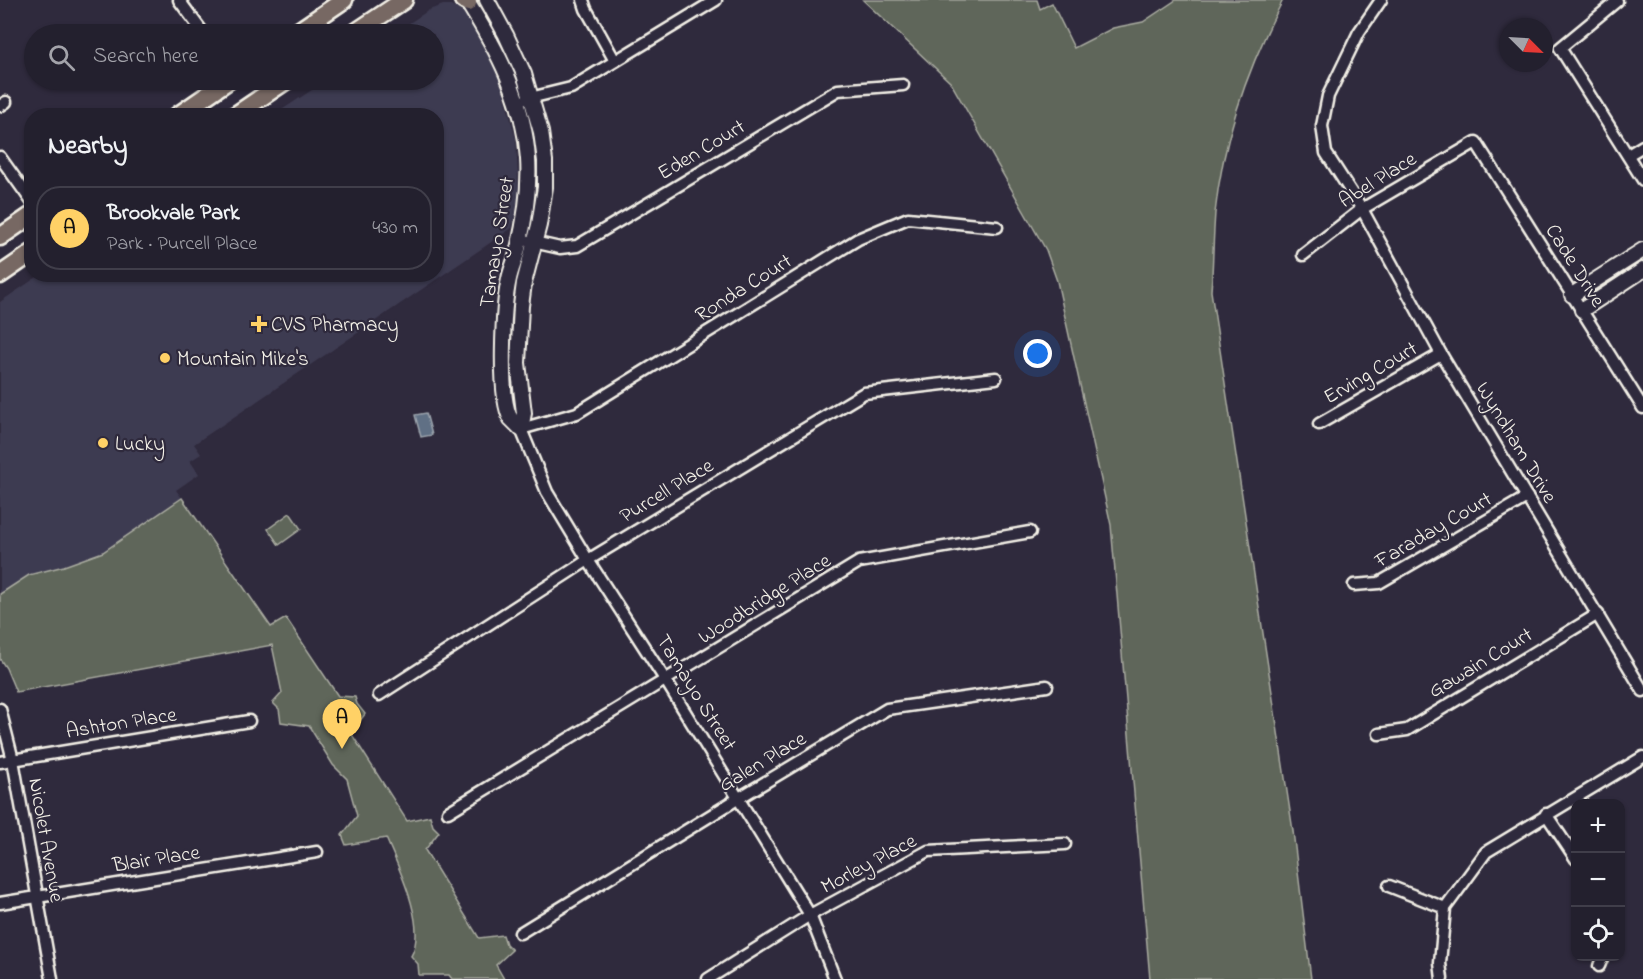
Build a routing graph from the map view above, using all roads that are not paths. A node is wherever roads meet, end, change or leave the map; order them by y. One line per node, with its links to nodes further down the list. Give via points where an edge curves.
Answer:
1 (179, 0): 12 (street)
2 (344, 0): 13 (main road)
3 (404, 0): 11 (main road)
4 (417, 0): 11 (main road)
5 (487, 0): 19 (street, Tamayo Street, via 520,62)
6 (583, 0): 15 (street)
7 (716, 0): 15 (street)
8 (1381, 0): 28 (street, Wyndham Drive, via 1359,32 1328,96 1322,126 1326,153)
9 (465, 1): 19 (street, Tamayo Street)
10 (1617, 1): 24 (street, via 1560,48)
11 (388, 11): 14 (main road)
12 (197, 24)
13 (309, 24)
14 (368, 24)
15 (615, 61): 19 (street, via 571,88)
16 (903, 85): 33 (street, Eden Court, via 838,90 577,246 560,248)
17 (215, 90): 20 (main road)
18 (272, 90): 21 (main road)
19 (525, 99): 32 (street, Tamayo Street, via 528,160); 33 (street, Tamayo Street, via 542,132 545,161)
20 (189, 108)
21 (246, 108)
22 (1476, 142): 28 (street, Abel Place); 39 (street, Cade Drive)
23 (1643, 146): 24 (street)
24 (1628, 155): 26 (street)
25 (0, 157): 27 (street)
26 (1643, 180)
27 (24, 191)
28 (1362, 209): 35 (street, Abel Place); 41 (street, Wyndham Drive)
29 (24, 220): 31 (main road)
30 (997, 227): 45 (street, Ronda Court, via 908,218 858,240 577,413)
31 (0, 237)
32 (520, 239): 33 (street, Eden Court); 45 (street, Tamayo Street, via 509,279 503,365 510,417)
33 (536, 243): 45 (street, Tamayo Street, via 524,283 519,326 518,363 524,413)
34 (1643, 250): 39 (street)
35 (1303, 255)
36 (24, 258): 38 (main road)
37 (1643, 270): 40 (street)
38 (0, 274)
39 (1572, 295): 40 (street, Cade Drive)
40 (1582, 310): 43 (street, Cade Drive)
41 (1441, 354): 44 (street, Erving Court); 46 (street, Wyndham Drive)
42 (996, 378): 48 (street, Purcell Place, via 864,393)
43 (1643, 408)
44 (1319, 424)
45 (520, 429): 48 (street, Tamayo Street, via 547,492)
46 (1527, 497): 49 (street, Faraday Court, via 1379,583); 50 (street, Wyndham Drive)
47 (1030, 532): 51 (street, Woodbridge Place, via 859,562)
48 (588, 561): 51 (street, Tamayo Street); 54 (street, Purcell Place)
49 (1354, 585)
50 (1598, 614): 53 (street, Wyndham Drive); 57 (street, Gawain Court, via 1407,730)
51 (666, 681): 61 (street, Tamayo Street); 62 (street, Woodbridge Place)
52 (1047, 687): 61 (street, Galen Place, via 886,709)
53 (1643, 691)
54 (379, 695)
55 (0, 709): 59 (street, Nicolet Avenue)
56 (249, 721): 59 (street, Ashton Place)
57 (1379, 734)
58 (1643, 757): 63 (street)
59 (14, 760): 60 (street, Ashton Place); 68 (street, Nicolet Avenue)
60 (0, 762)
61 (739, 798): 71 (street, Tamayo Street); 72 (street, Galen Place)
62 (448, 812)
63 (1546, 814): 66 (street); 70 (street, via 1486,852)
64 (1065, 844): 71 (street, Morley Place, via 928,851)
65 (317, 852): 68 (street, Blair Place)
66 (1571, 853)
67 (1389, 886): 70 (street)
68 (38, 897): 69 (street, Blair Place); 73 (street, Nicolet Avenue)
69 (0, 903)
70 (1445, 908): 76 (street)
71 (810, 915): 74 (street, Morley Place); 75 (street, Tamayo Street)
72 (520, 933)
73 (52, 979)
74 (708, 979)
75 (835, 979)
76 (1442, 979)

